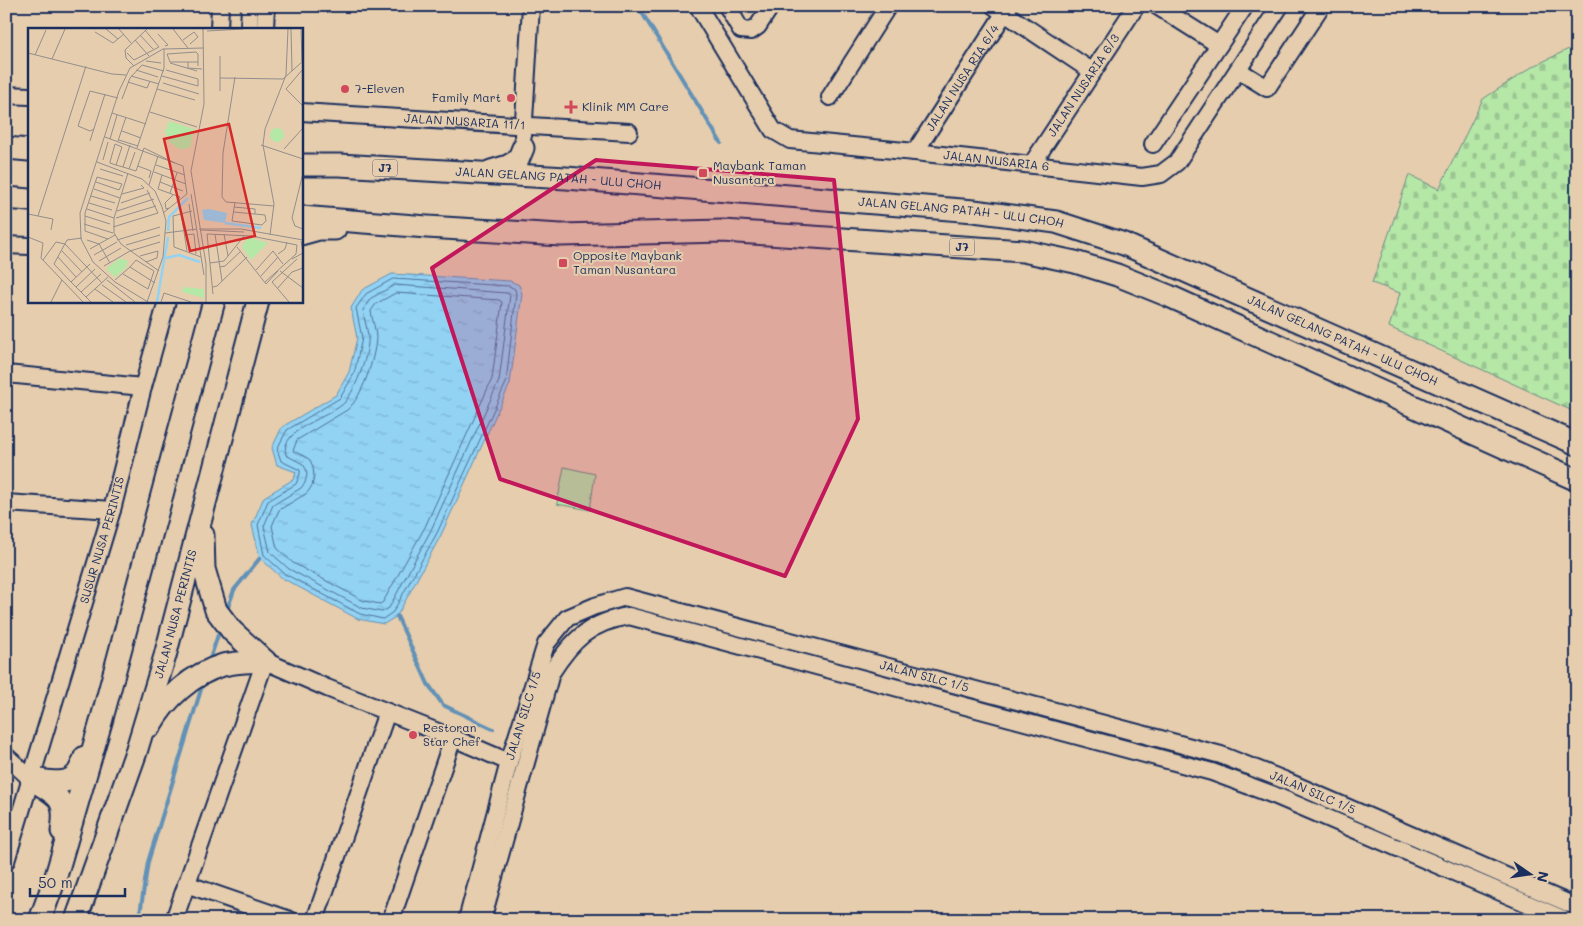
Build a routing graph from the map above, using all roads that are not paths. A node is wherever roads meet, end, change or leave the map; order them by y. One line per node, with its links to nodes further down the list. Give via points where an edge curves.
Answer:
1 (220, 6): 15 (street)
2 (250, 6): 16 (street)
3 (266, 6): 17 (street)
4 (531, 6): 25 (street)
5 (698, 6): 31 (street, JALAN NUSARIA 6, via 773,130 790,140)
6 (727, 6): 7 (street, via 742,30 751,31)
7 (771, 6)
8 (888, 6): 23 (street)
9 (1136, 6): 20 (street, JALAN NUSARIA 6/3)
10 (1157, 6): 18 (street)
11 (1244, 6): 18 (street)
12 (1280, 6): 19 (street, JALAN NUSARIA 6)
13 (1320, 6): 19 (street, via 1267,88)
14 (1003, 8): 20 (street); 31 (street, JALAN NUSA RIA 6/4)
15 (219, 28)
16 (249, 28)
17 (264, 28)
18 (1219, 45): 27 (street)
19 (1238, 70): 32 (street, JALAN NUSARIA 6, via 1177,162 1161,174 1142,177)
20 (1093, 72): 32 (street, JALAN NUSARIA 6/3)
21 (6, 95): 22 (street)
22 (28, 96)
23 (830, 97)
24 (302, 112): 25 (street, JALAN NUSARIA 11/1)
25 (524, 127): 26 (street, JALAN NUSARIA 11/1); 29 (street)
26 (629, 132)
27 (1153, 144)
28 (6, 148): 30 (main road)
29 (523, 148): 34 (main road, via 518,160 508,166 495,171); 35 (main road, via 526,162 532,168)
30 (28, 150)
31 (915, 152): 32 (street, JALAN NUSARIA 6)
32 (1032, 164)
33 (302, 165): 34 (main road, JALAN GELANG PATAH - ULU CHOH / J7)
34 (468, 173): 35 (main road, JALAN GELANG PATAH - ULU CHOH / J7)
35 (566, 178): 48 (main road, JALAN GELANG PATAH - ULU CHOH / J7, via 974,211 1056,222 1124,244)
36 (6, 198): 37 (main road)
37 (28, 200)
38 (302, 217): 39 (main road, J7)
39 (427, 227): 40 (main road, via 320,229); 49 (main road, J7, via 561,235 723,231 1022,251 1075,262 1160,293)
40 (302, 234)
41 (6, 244): 42 (street)
42 (28, 246)
43 (167, 302): 47 (street, SUSUR NUSA PERINTIS)
44 (213, 302): 55 (main road)
45 (258, 302): 52 (main road, JALAN NUSA PERINTIS)
46 (6, 374): 47 (street)
47 (143, 387): 51 (street, SUSUR NUSA PERINTIS)
48 (1577, 444)
49 (1577, 480)
50 (6, 503): 51 (street)
51 (112, 510): 60 (street, SUSUR NUSA PERINTIS)
52 (202, 514): 53 (main road, via 204,569 216,610 232,631); 57 (main road, JALAN NUSA PERINTIS)
53 (265, 661): 54 (street); 57 (main road, via 224,665 183,686 157,714); 63 (street)
54 (387, 712): 56 (street); 69 (street)
55 (101, 722): 60 (main road, via 77,775 64,782); 62 (main road)
56 (453, 738): 59 (street); 70 (street)
57 (136, 752): 66 (main road, JALAN NUSA PERINTIS)
58 (6, 756): 60 (street)
59 (510, 762): 64 (street, JALAN SILC 1/5, via 546,644 567,618 625,597 1221,755); 71 (street, JALAN SILC 1/5)
60 (31, 778): 61 (street, SUSUR NUSA PERINTIS); 62 (main road, via 61,801 65,813)
61 (6, 861)
62 (56, 876): 65 (main road)
63 (186, 884): 67 (street); 68 (street)
64 (1577, 907)
65 (40, 920)
66 (76, 920)
67 (174, 920)
68 (290, 920)
69 (315, 920)
70 (391, 920)
71 (467, 920)
72 (482, 920): 73 (street, JALAN SILC 1/5, via 551,672 566,650 586,631 611,619 629,616 1212,772 1274,795)
73 (1566, 920)

